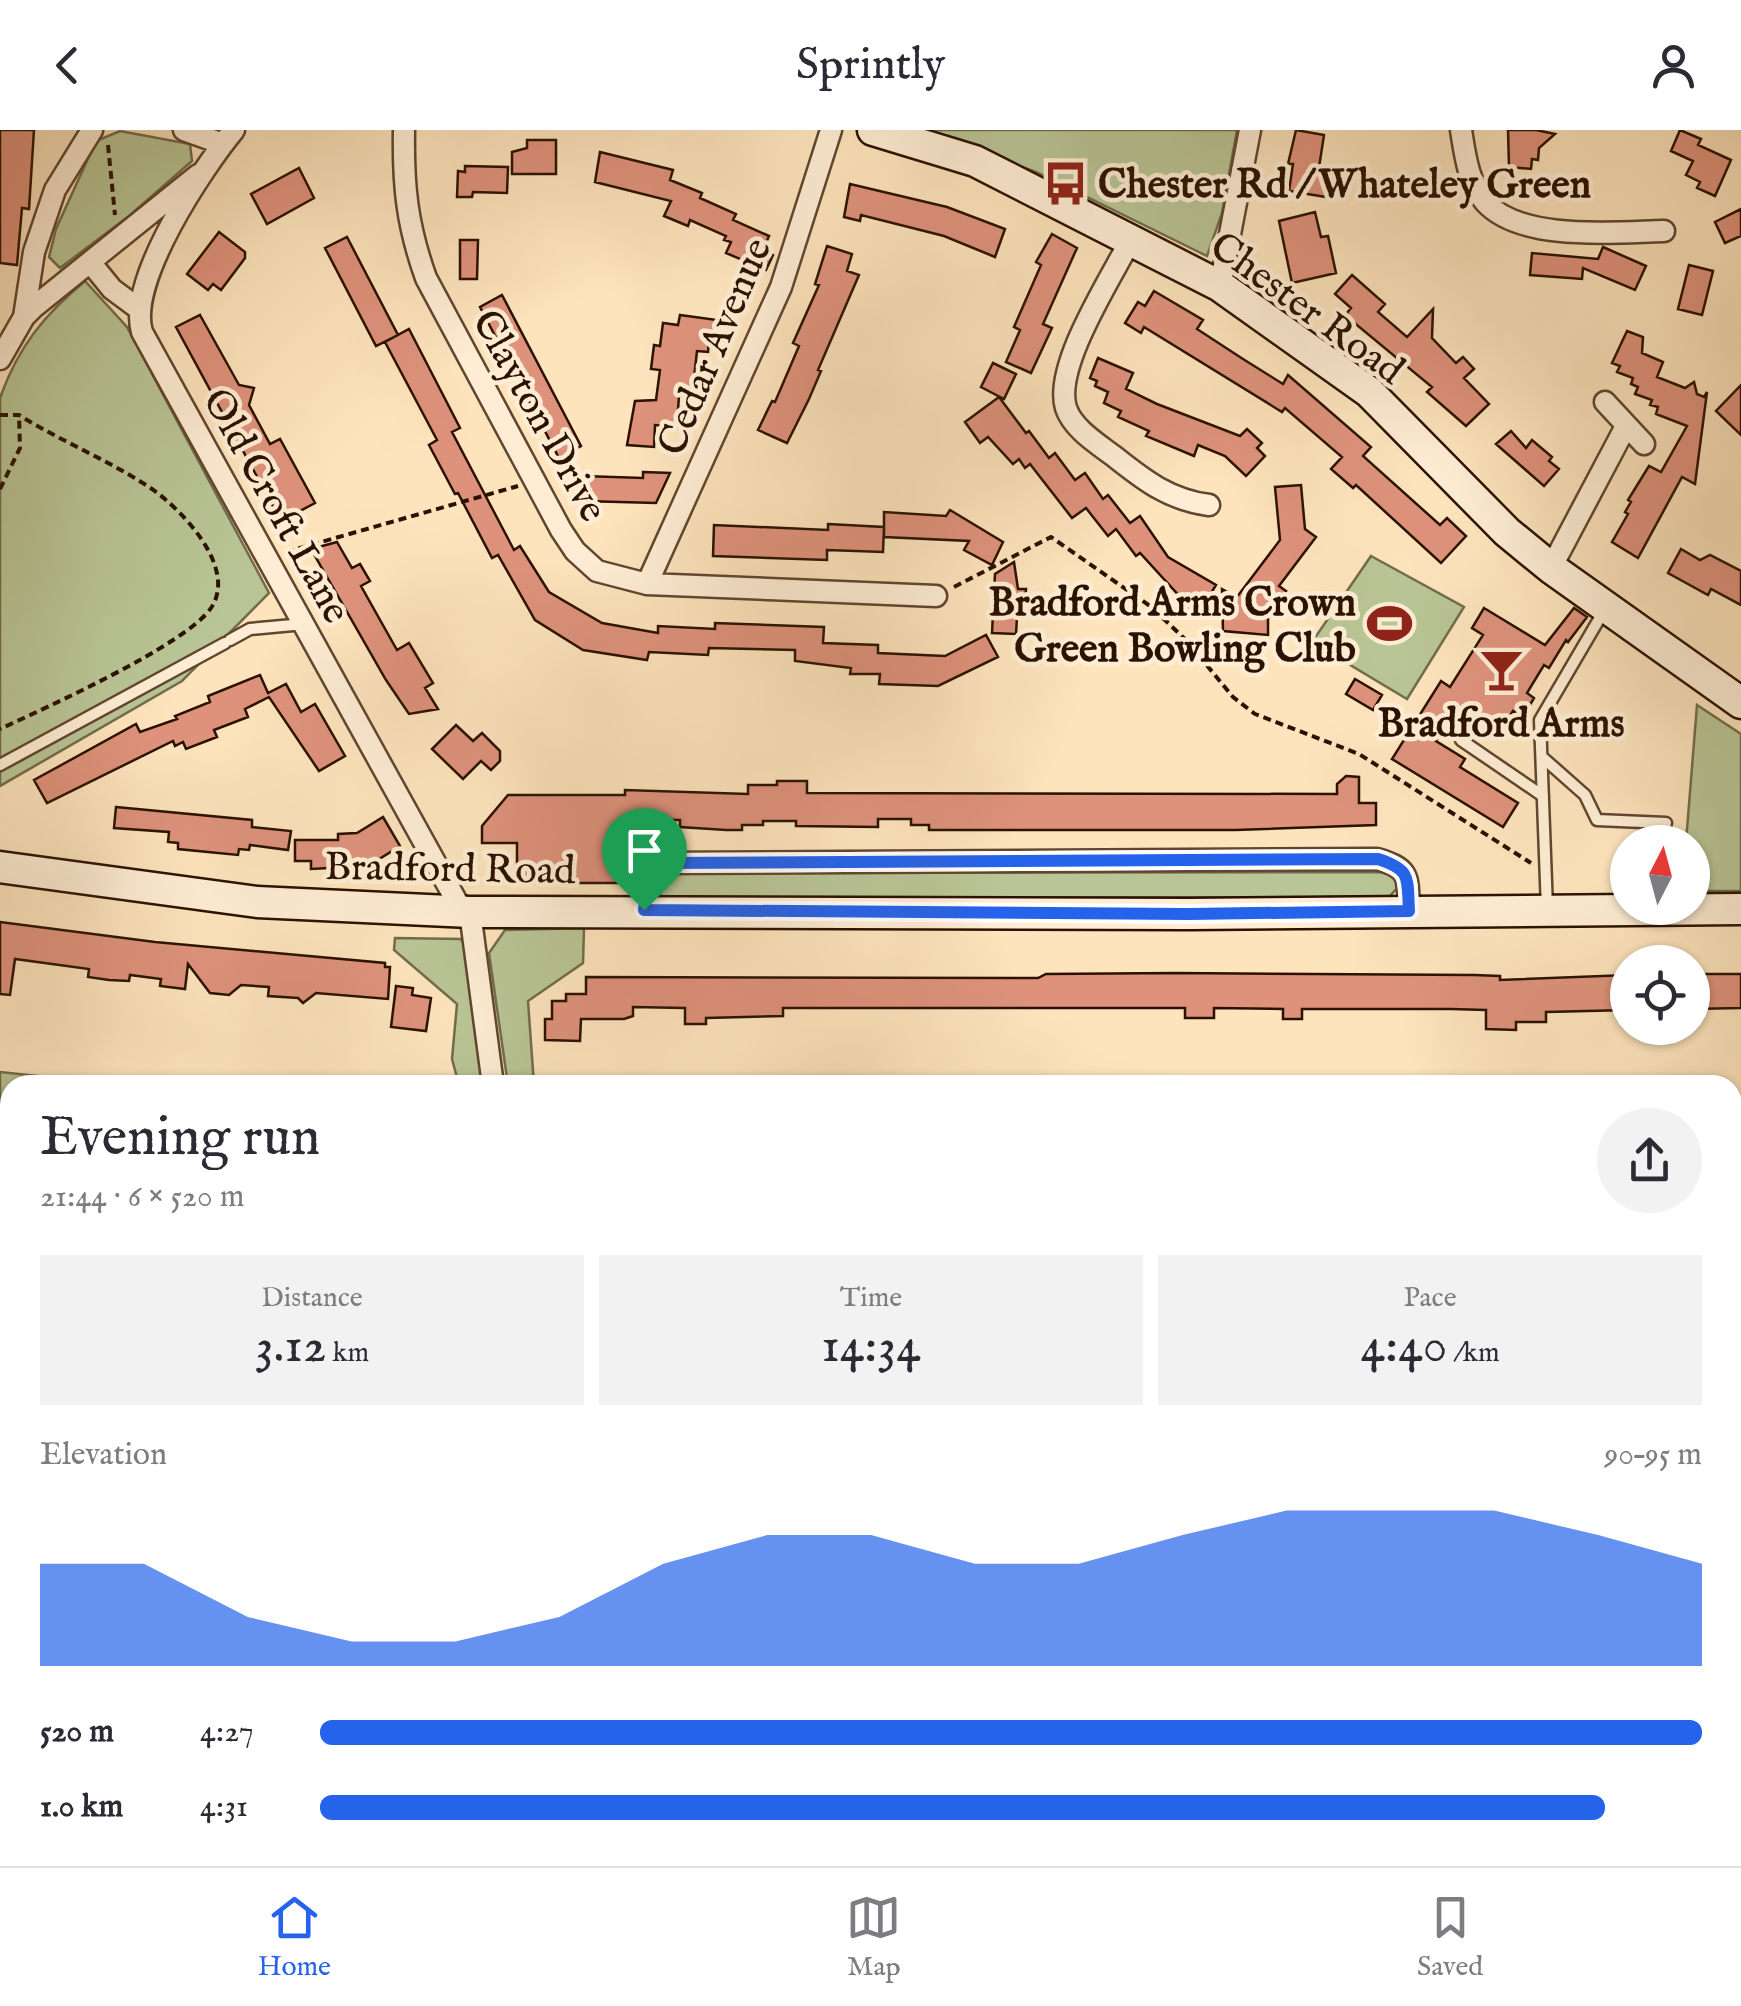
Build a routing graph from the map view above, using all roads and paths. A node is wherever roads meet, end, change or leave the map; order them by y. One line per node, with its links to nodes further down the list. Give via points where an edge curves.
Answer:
1 (92, 130): 17 (street, via 54,190 34,252)
2 (106, 130): 13 (path)
3 (184, 130): 9 (street)
4 (404, 130): 24 (street, Clayton Drive, via 404,196 426,278)
5 (832, 130): 29 (street, Cedar Avenue, via 780,287)
6 (872, 130): 12 (main road, Chester Road, via 975,161)
7 (1250, 130): 15 (street)
8 (1461, 130): 11 (street, via 1468,173 1485,202 1504,217 1587,233)
9 (228, 137): 10 (street)
10 (200, 174): 13 (street); 16 (street)
11 (1664, 231)
12 (1132, 237): 15 (main road, Chester Road); 26 (street, via 1067,370 1066,409 1088,436 1151,485 1180,501)
13 (118, 239): 14 (street)
14 (90, 262): 16 (street); 17 (street)
15 (1220, 286): 28 (main road, Chester Road, via 1369,392)
16 (140, 309): 27 (street, Old Croft Lane, via 142,332)
17 (24, 317): 18 (street)
18 (0, 359)
19 (1605, 402): 22 (street)
20 (0, 415): 21 (path)
21 (18, 415): 25 (path, via 20,448); 34 (path, via 112,466 187,518 210,551 216,585 212,606 186,633)
22 (1625, 428): 23 (street); 28 (street)
23 (1644, 444)
24 (536, 480): 27 (path); 29 (street, Clayton Drive, via 575,550 597,571)
25 (0, 489)
26 (1209, 506)
27 (267, 557): 32 (street, Old Croft Lane)
28 (1550, 568): 31 (main road, Chester Road)
29 (647, 584): 30 (street, Clayton Drive)
30 (936, 596): 41 (path, via 1051,537 1150,606 1255,714 1360,754)
31 (1606, 607): 33 (main road, Chester Road); 36 (lane, via 1540,720)
32 (304, 624): 37 (lane, via 250,629); 46 (street, Old Croft Lane)
33 (1741, 703)
34 (0, 729)
35 (1461, 740): 38 (lane)
36 (1542, 757): 38 (lane); 39 (lane, via 1584,796 1597,820)
37 (0, 765)
38 (1543, 796): 41 (lane)
39 (1666, 823)
40 (0, 867): 46 (main road, Bradford Road, via 257,902)
41 (1546, 872): 44 (lane)
42 (1741, 909): 44 (main road, Bradford Road)
43 (644, 910): 45 (main road, Bradford Road); 45 (street, via 650,871 659,863 1378,859 1407,876); 46 (main road, Bradford Road)
44 (1547, 910): 45 (main road, Bradford Road)
45 (1409, 911)
46 (466, 912): 47 (street, Old Croft Lane)
47 (491, 1075)

